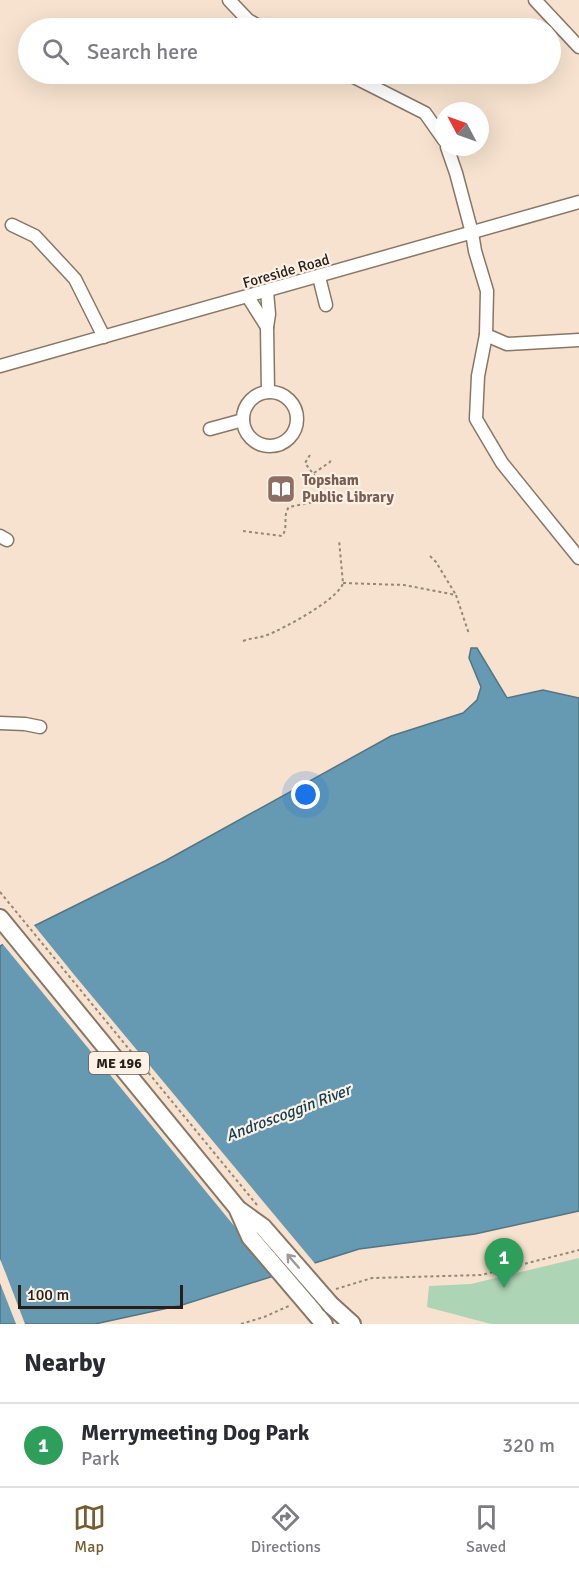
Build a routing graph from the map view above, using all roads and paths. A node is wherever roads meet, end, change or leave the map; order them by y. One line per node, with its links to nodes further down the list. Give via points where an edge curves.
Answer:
1 (228, 0): 3 (street)
2 (535, 0): 4 (street)
3 (246, 18)
4 (552, 18)
5 (561, 27): 6 (street)
6 (579, 46)
7 (368, 84): 8 (street, via 425,113)
8 (435, 127)
9 (450, 156): 12 (street)
10 (579, 202): 12 (street, Foreside Road)
11 (12, 225): 19 (street, via 35,236 75,279)
12 (472, 233): 13 (street, Foreside Road); 18 (street, via 487,291)
13 (319, 277): 14 (street, Foreside Road); 16 (street)
14 (267, 292): 15 (street, Foreside Road); 17 (street)
15 (248, 297): 17 (street); 19 (street, Foreside Road)
16 (326, 305)
17 (267, 327): 22 (street)
18 (486, 335): 20 (street, via 507,344); 31 (street, via 478,376 476,419 502,463)
19 (104, 337): 21 (street, Foreside Road)
20 (579, 340)
21 (0, 366)
22 (268, 392): 23 (street, via 252,398); 23 (street, via 284,395 295,407 297,424 289,439 273,446 256,442)
23 (243, 420): 24 (street)
24 (210, 429)
25 (310, 455): 27 (path, via 305,463)
26 (331, 459): 27 (path)
27 (314, 473): 28 (path, via 322,486 321,495 314,502 287,510 282,536)
28 (243, 531)
29 (339, 540): 32 (path)
30 (430, 556): 33 (path)
31 (579, 558)
32 (343, 583): 33 (path, via 405,585); 35 (path, via 335,596 300,619 267,635)
33 (456, 595): 34 (path)
34 (469, 634)
35 (243, 641)
36 (0, 723): 37 (street)
37 (40, 727)
38 (0, 892): 41 (path, bridge)
39 (0, 918): 40 (highway, ME 196)
40 (238, 1209): 43 (highway, ME 196, one-way to 40, bridge, via 263,1227); 45 (highway, ME 196, bridge, via 250,1237)
41 (263, 1211)
42 (579, 1250): 43 (path, via 481,1275 372,1278)
43 (329, 1299): 47 (highway); 48 (highway)
44 (299, 1302): 46 (path)
45 (320, 1320)
46 (241, 1324)
47 (340, 1324)
48 (352, 1324)

